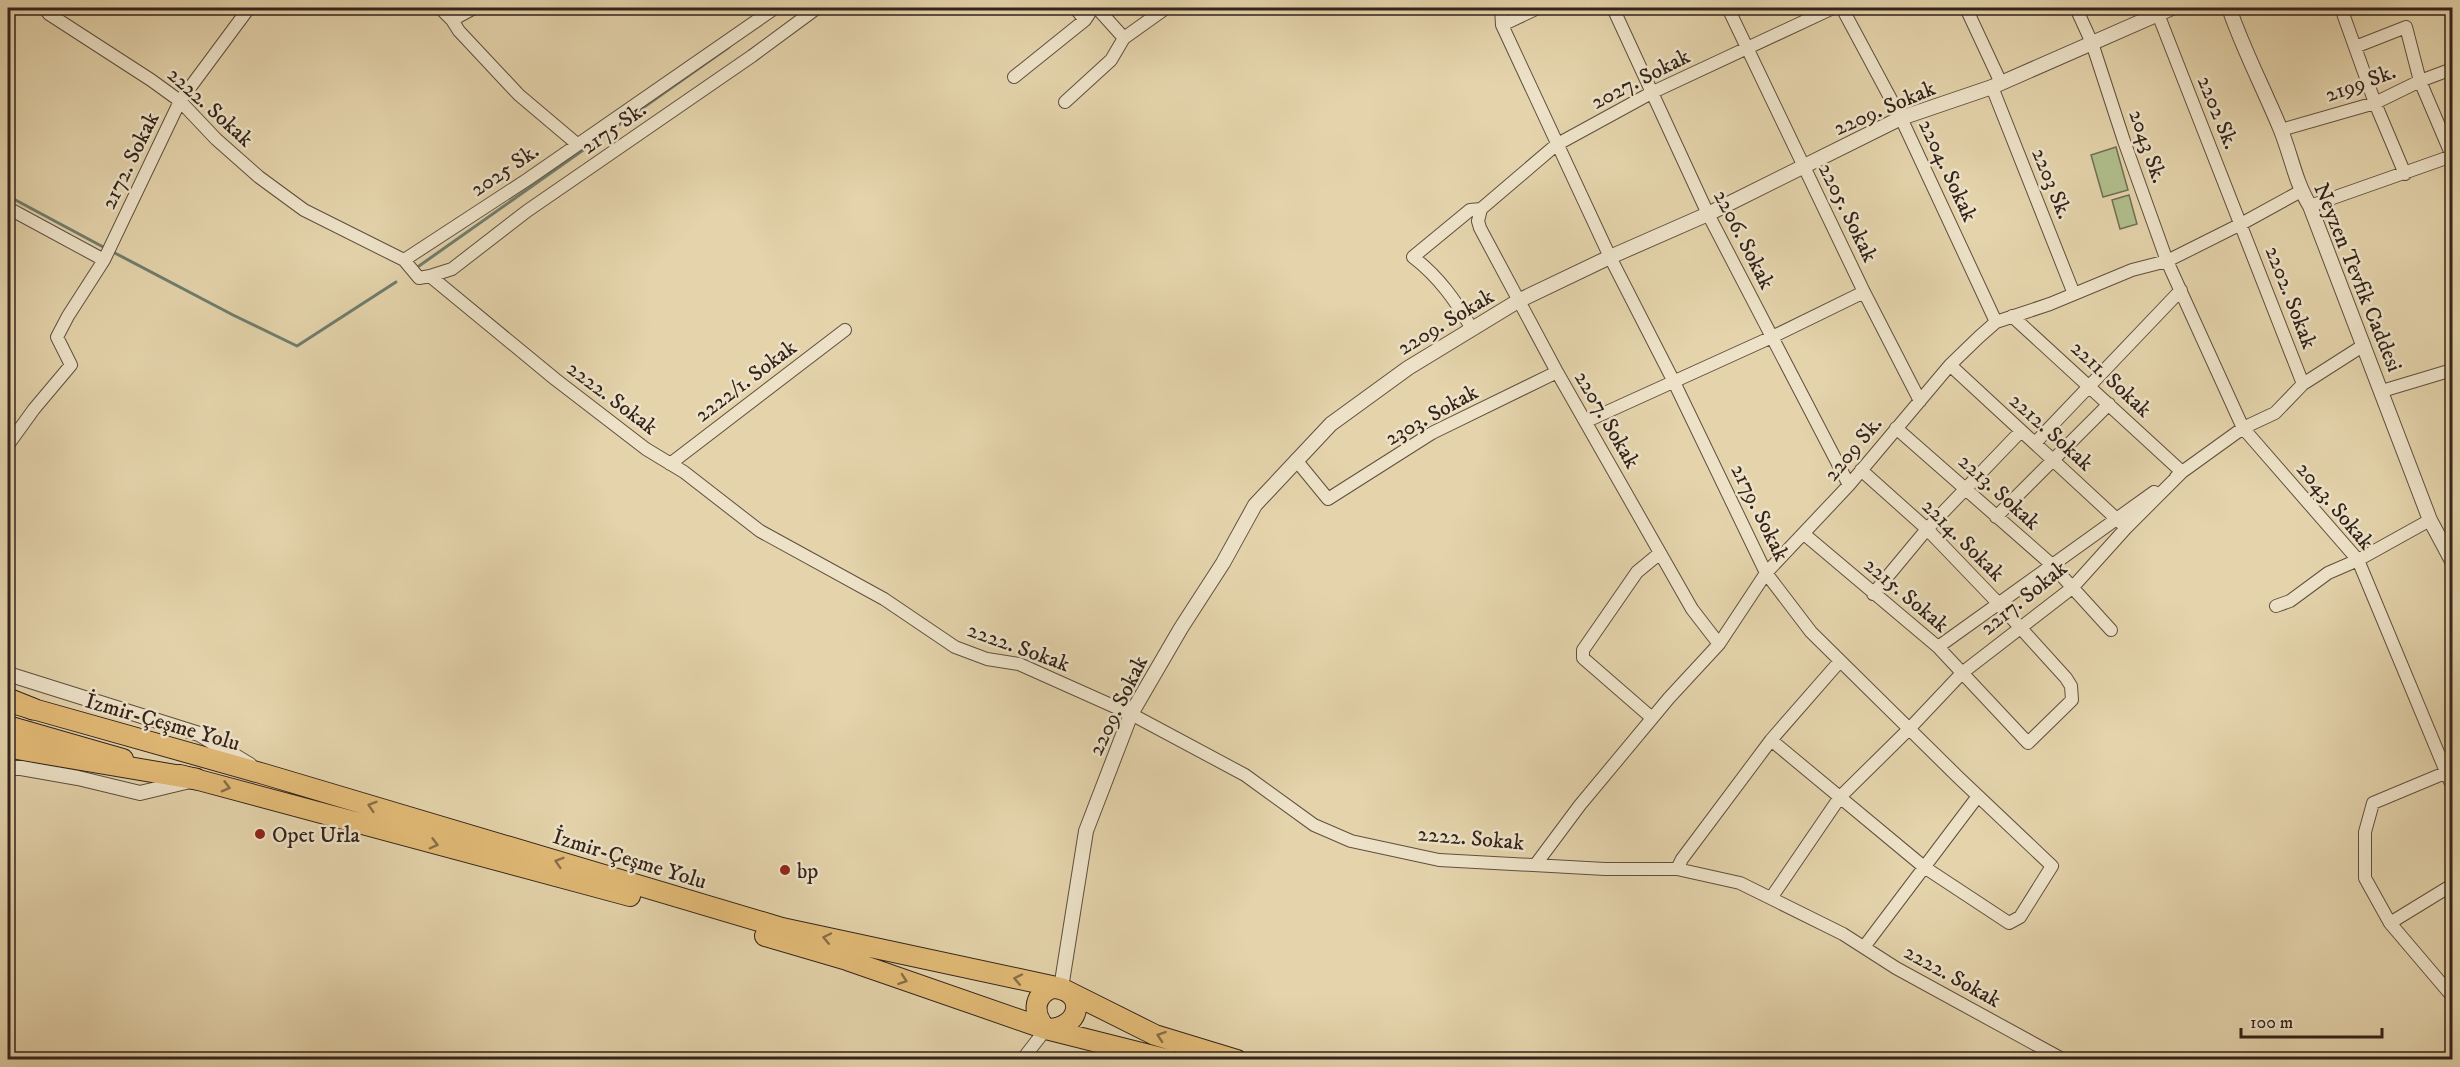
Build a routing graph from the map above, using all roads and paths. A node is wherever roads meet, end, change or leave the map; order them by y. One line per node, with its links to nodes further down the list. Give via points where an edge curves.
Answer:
1 (44, 8): 34 (street, 2222. Sokak)
2 (249, 8): 34 (street, 2172. Sokak)
3 (440, 8): 22 (street)
4 (474, 8): 22 (street)
5 (775, 8): 39 (street, 2025 Sk.)
6 (817, 8): 54 (street, 2175 Sk., via 527,211 452,269)
7 (1075, 8): 23 (street)
8 (1094, 8): 23 (street); 25 (street)
9 (1166, 8): 25 (street)
10 (1502, 8): 24 (street)
11 (1538, 8): 24 (street)
12 (1613, 8): 33 (street, 2206. Sokak)
13 (1728, 8): 28 (street, 2205. Sokak)
14 (1833, 8): 28 (street, 2027. Sokak)
15 (1842, 8): 37 (street, 2204. Sokak)
16 (1966, 8): 32 (street, 2203 Sk.)
17 (2076, 8): 26 (street)
18 (2172, 8): 21 (street, 2209. Sokak)
19 (2229, 8): 38 (street, Neyzen Tevfik Caddesi)
20 (2341, 8): 27 (street)
21 (2158, 14): 26 (street, 2209. Sokak); 49 (street, 2202 Sk.)
22 (452, 20): 39 (street, via 519,95)
23 (1085, 20): 30 (street)
24 (1502, 25): 40 (street, 2179. Sokak)
25 (1124, 38): 35 (street, via 1111,60)
26 (2092, 43): 32 (street, 2209. Sokak); 53 (street, 2043 Sk.)
27 (2355, 47): 31 (street, via 2406,27); 36 (street)
28 (1748, 48): 33 (street, 2027. Sokak); 42 (street, 2205. Sokak)
29 (2452, 69): 31 (street, 2199 Sk.)
30 (1014, 77)
31 (2420, 81): 36 (street, 2199 Sk.); 41 (street)
32 (1997, 85): 37 (street, 2209. Sokak); 57 (street, 2203 Sk.)
33 (1653, 93): 40 (street, 2027. Sokak); 48 (street, 2206. Sokak)
34 (180, 101): 51 (street, 2172. Sokak); 52 (street, 2222. Sokak, via 251,170 304,210)
35 (1065, 102)
36 (2375, 103): 38 (street, 2199 Sk.); 43 (street)
37 (1901, 118): 42 (street, 2209. Sokak); 60 (street, 2204. Sokak)
38 (2281, 130): 44 (street, Neyzen Tevfik Caddesi)
39 (577, 144): 52 (street, 2025 Sk.)
40 (1556, 145): 47 (street, 2027. Sokak); 50 (street, 2179. Sokak)
41 (2452, 156): 43 (street)
42 (1803, 166): 48 (street, 2209. Sokak); 56 (street, 2205. Sokak)
43 (2405, 174): 45 (street)
44 (2301, 191): 45 (street, Neyzen Tevfik Caddesi); 49 (street, 2209 Sk.)
45 (2310, 206): 64 (street, Neyzen Tevfik Caddesi)
46 (8, 208): 51 (street)
47 (1481, 209): 58 (street, 2207. Sokak, via 1480,228); 61 (street, 2027. Sokak, via 1470,210 1413,257 1449,292)
48 (1708, 214): 50 (street, 2209. Sokak); 63 (street, 2206. Sokak)
49 (2241, 224): 53 (street, 2209 Sk.); 69 (street, 2202. Sokak)
50 (1610, 257): 58 (street, 2209. Sokak); 68 (street, 2179. Sokak)
51 (104, 260): 79 (street, 2172. Sokak, via 57,337 71,365)
52 (404, 260): 54 (street, 2222. Sokak, via 419,278)
53 (2168, 261): 55 (street, 2043. Sokak); 57 (street, 2209 Sk., via 2132,270)
54 (430, 276): 82 (street, 2222. Sokak, via 555,379)
55 (2181, 290): 70 (street); 76 (street, 2043. Sokak)
56 (1864, 292): 63 (street); 72 (street, 2205. Sokak)
57 (2074, 294): 59 (street, 2209 Sk.)
58 (1518, 302): 61 (street, 2209. Sokak); 67 (street, 2207. Sokak)
59 (2012, 316): 60 (street, 2209 Sk.); 70 (street, 2211. Sokak)
60 (1996, 322): 65 (street, 2209 Sk.)
61 (1472, 329): 80 (street, 2209. Sokak, via 1350,407)
62 (845, 330): 82 (street, 2222/1. Sokak)
63 (1772, 337): 68 (street); 85 (street, 2206. Sokak)
64 (2364, 345): 69 (street, 2217. Sokak); 71 (street, Neyzen Tevfik Caddesi)
65 (1950, 365): 72 (street, 2209 Sk.); 77 (street, 2212. Sokak)
66 (2452, 370): 71 (street)
67 (1557, 372): 74 (street, 2207. Sokak); 80 (street, 2303. Sokak, via 1432,433 1328,499)
68 (1674, 382): 74 (street); 96 (street, 2179. Sokak)
69 (2303, 384): 76 (street, 2217. Sokak, via 2275,413)
70 (2090, 386): 73 (street, 2211. Sokak); 78 (street)
71 (2382, 391): 88 (street, Neyzen Tevfik Caddesi)
72 (1920, 401): 75 (street, 2209 Sk.)
73 (2109, 404): 81 (street); 84 (street, 2211. Sokak)
74 (1587, 422): 92 (street, 2207. Sokak)
75 (1896, 428): 83 (street, 2209 Sk.); 86 (street, 2213. Sokak)
76 (2243, 428): 84 (street, 2217. Sokak); 93 (street, 2043. Sokak)
77 (2021, 431): 78 (street, 2212. Sokak); 86 (street)
78 (2035, 443): 81 (street, 2212. Sokak)
79 (8, 445)
80 (1296, 460): 110 (street, 2209. Sokak, via 1255,505)
81 (2054, 460): 87 (street); 89 (street, 2212. Sokak)
82 (670, 464): 110 (street, 2222. Sokak, via 760,531 884,599 955,647 987,659 1019,664)
83 (1861, 470): 85 (street, 2209 Sk.); 90 (street, 2214. Sokak)
84 (2182, 472): 89 (street, 2217. Sokak)
85 (1849, 485): 91 (street, 2209 Sk.)
86 (1967, 489): 87 (street, 2213. Sokak); 90 (street)
87 (1996, 517): 95 (street, 2213. Sokak)
88 (2430, 520): 93 (street); 94 (street, Neyzen Tevfik Caddesi)
89 (2122, 523): 95 (street); 97 (street, 2217. Sokak)
90 (1927, 530): 98 (street); 99 (street, 2214. Sokak)
91 (1804, 534): 96 (street, 2209 Sk.); 98 (street, 2215. Sokak)
92 (1660, 553): 103 (street, 2207. Sokak, via 1692,609); 111 (street, via 1636,572 1583,650 1583,658)
93 (2358, 560): 100 (street, via 2328,573 2290,601); 118 (street, 2043. Sokak)
94 (2452, 561)
95 (2051, 564): 97 (street, 2213. Sokak); 99 (street)
96 (1766, 573): 103 (street, 2209 Sk.); 105 (street, 2179. Sokak, via 1811,632)
97 (2072, 588): 101 (street, 2217. Sokak); 102 (street, 2213. Sokak)
98 (1873, 594): 104 (street, 2215. Sokak)
99 (1998, 603): 101 (street, 2214. Sokak); 104 (street)
100 (2276, 606)
101 (2019, 628): 106 (street, 2217. Sokak); 115 (street, 2214. Sokak, via 2071,686 2072,700)
102 (2111, 630)
103 (1719, 644): 111 (street, 2209 Sk.)
104 (1938, 646): 106 (street, 2215. Sokak)
105 (1840, 661): 113 (street, 2179. Sokak); 114 (street)
106 (1962, 673): 113 (street, 2217. Sokak); 115 (street, 2215. Sokak)
107 (8, 674): 119 (street, via 199,734)
108 (8, 700): 109 (highway)
109 (33, 709): 119 (highway, İzmir-Çeşme Yolu)
110 (1131, 714): 124 (street, 2222. Sokak, via 1245,775 1314,825 1351,841 1439,860); 131 (street, 2209. Sokak, via 1086,831)
111 (1652, 718): 124 (street, 2209 Sk.)
112 (8, 726): 120 (highway, İzmir-Çeşme Yolu)
113 (1910, 728): 122 (street, 2217. Sokak); 123 (street, 2179. Sokak)
114 (1771, 740): 122 (street); 126 (street)
115 (2028, 743)
116 (8, 747): 120 (highway)
117 (8, 768): 120 (street, via 78,778 140,793)
118 (2450, 771): 121 (street, 2043. Sokak); 129 (street, via 2373,803 2365,832 2365,878)
119 (264, 774): 131 (highway, İzmir-Çeşme Yolu, one-way to 119, via 782,928)
120 (196, 779): 133 (highway, İzmir-Çeşme Yolu, one-way to 133, via 626,895 846,960)
121 (2452, 786)
122 (1840, 796): 125 (street); 128 (street, 2217. Sokak)
123 (1978, 796): 125 (street); 125 (street, 2179. Sokak, via 2052,866 2020,917 2009,923)
124 (1536, 864): 126 (street, 2222. Sokak)
125 (1924, 867): 130 (street)
126 (1677, 870): 128 (street, 2222. Sokak, via 1740,883)
127 (2452, 885): 129 (street)
128 (1771, 898): 130 (street, 2222. Sokak)
129 (2390, 923): 132 (street)
130 (1864, 947): 137 (street, 2222. Sokak)
131 (1061, 988): 133 (highway, via 1046,990 1037,1001 1036,1014); 133 (highway, via 1074,999 1076,1012 1064,1026); 136 (highway, İzmir-Çeşme Yolu, one-way to 131, via 1155,1035)
132 (2452, 996)
133 (1046, 1029): 134 (street); 135 (highway, İzmir-Çeşme Yolu)
134 (1022, 1059)
135 (1169, 1059)
136 (1237, 1059)
137 (2064, 1059)

